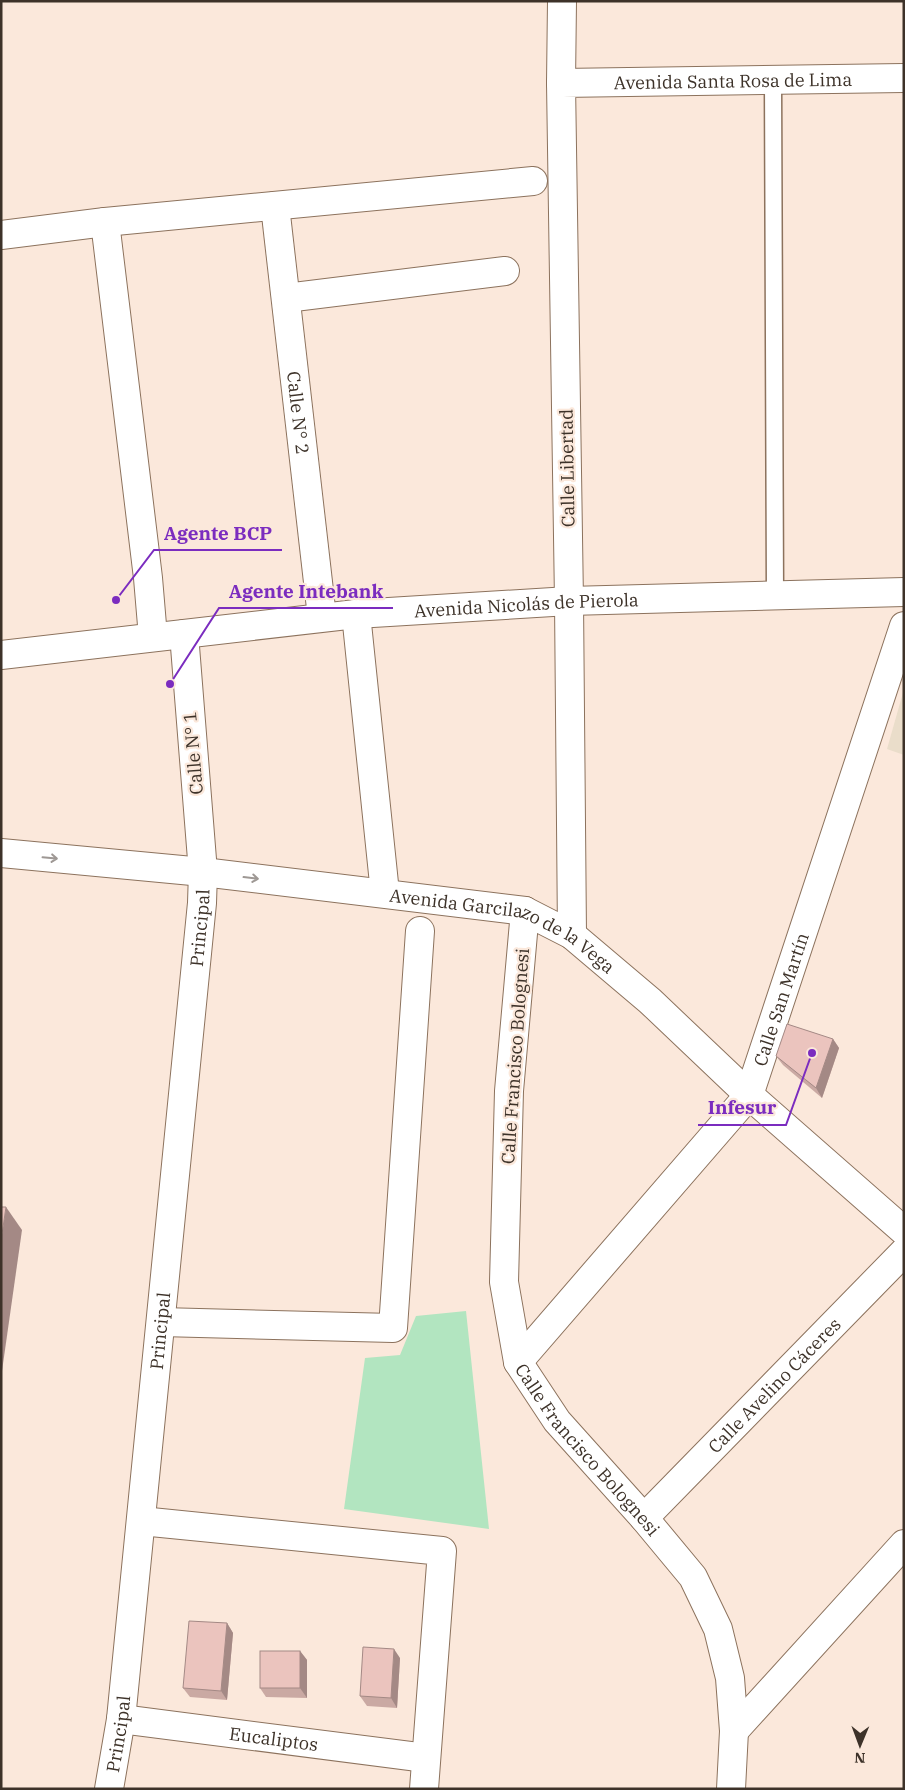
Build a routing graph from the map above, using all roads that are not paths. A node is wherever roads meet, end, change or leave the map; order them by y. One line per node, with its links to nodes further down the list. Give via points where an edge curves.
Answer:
1 (562, 1): 4 (street, Calle Libertad)
2 (904, 78): 3 (street, Avenida Santa Rosa de Lima)
3 (773, 80): 4 (street, Avenida Santa Rosa de Lima); 12 (lane)
4 (561, 83): 13 (street, Calle Libertad)
5 (533, 181): 6 (street)
6 (275, 206): 7 (street); 10 (street, Calle N° 2)
7 (105, 222): 8 (street); 18 (street)
8 (1, 235)
9 (505, 271): 10 (street)
10 (286, 298): 15 (street, Calle N° 2)
11 (904, 592): 12 (street, Avenida Nicolás de Pierola)
12 (776, 595): 13 (street, Avenida Nicolás de Pierola)
13 (569, 601): 14 (street, Avenida Nicolás de Pierola); 25 (street, Calle Libertad)
14 (356, 614): 15 (street, Avenida Nicolás de Pierola); 22 (street)
15 (322, 617): 17 (street, Avenida Nicolás de Pierola)
16 (904, 626): 26 (street, Calle San Martín)
17 (184, 634): 18 (street, Avenida Nicolás de Pierola); 21 (street, Calle N° 1)
18 (153, 637): 19 (street, Avenida Nicolás de Pierola)
19 (1, 655)
20 (1, 853): 21 (street, Avenida Garcilazo de la Vega, one-way to 21)
21 (203, 872): 22 (street, Avenida Garcilazo de la Vega, one-way to 22); 29 (street, Principal)
22 (385, 893): 23 (street, Avenida Garcilazo de la Vega)
23 (525, 911): 25 (street, Avenida Garcilazo de la Vega); 30 (street, Calle Francisco Bolognesi, via 509,1091 504,1282)
24 (420, 932): 29 (street, via 393,1328)
25 (572, 935): 26 (street, Avenida Garcilazo de la Vega, via 650,1002)
26 (749, 1095): 27 (street, Avenida Garcilazo de la Vega); 30 (street, Calle San Martín)
27 (904, 1231)
28 (904, 1252): 31 (street, Calle Avelino Cáceres)
29 (161, 1322): 32 (street, Principal)
30 (518, 1362): 31 (street, Calle Francisco Bolognesi, via 557,1421)
31 (644, 1518): 35 (street, Calle Francisco Bolognesi, via 693,1576 718,1629 730,1678)
32 (141, 1521): 34 (street, Principal); 36 (street, via 442,1551)
33 (904, 1544): 35 (street)
34 (121, 1719): 36 (street, Eucaliptos); 37 (street, Principal)
35 (734, 1731): 39 (street, Calle Francisco Bolognesi)
36 (426, 1758): 38 (street)
37 (109, 1789)
38 (424, 1789)
39 (731, 1789)

